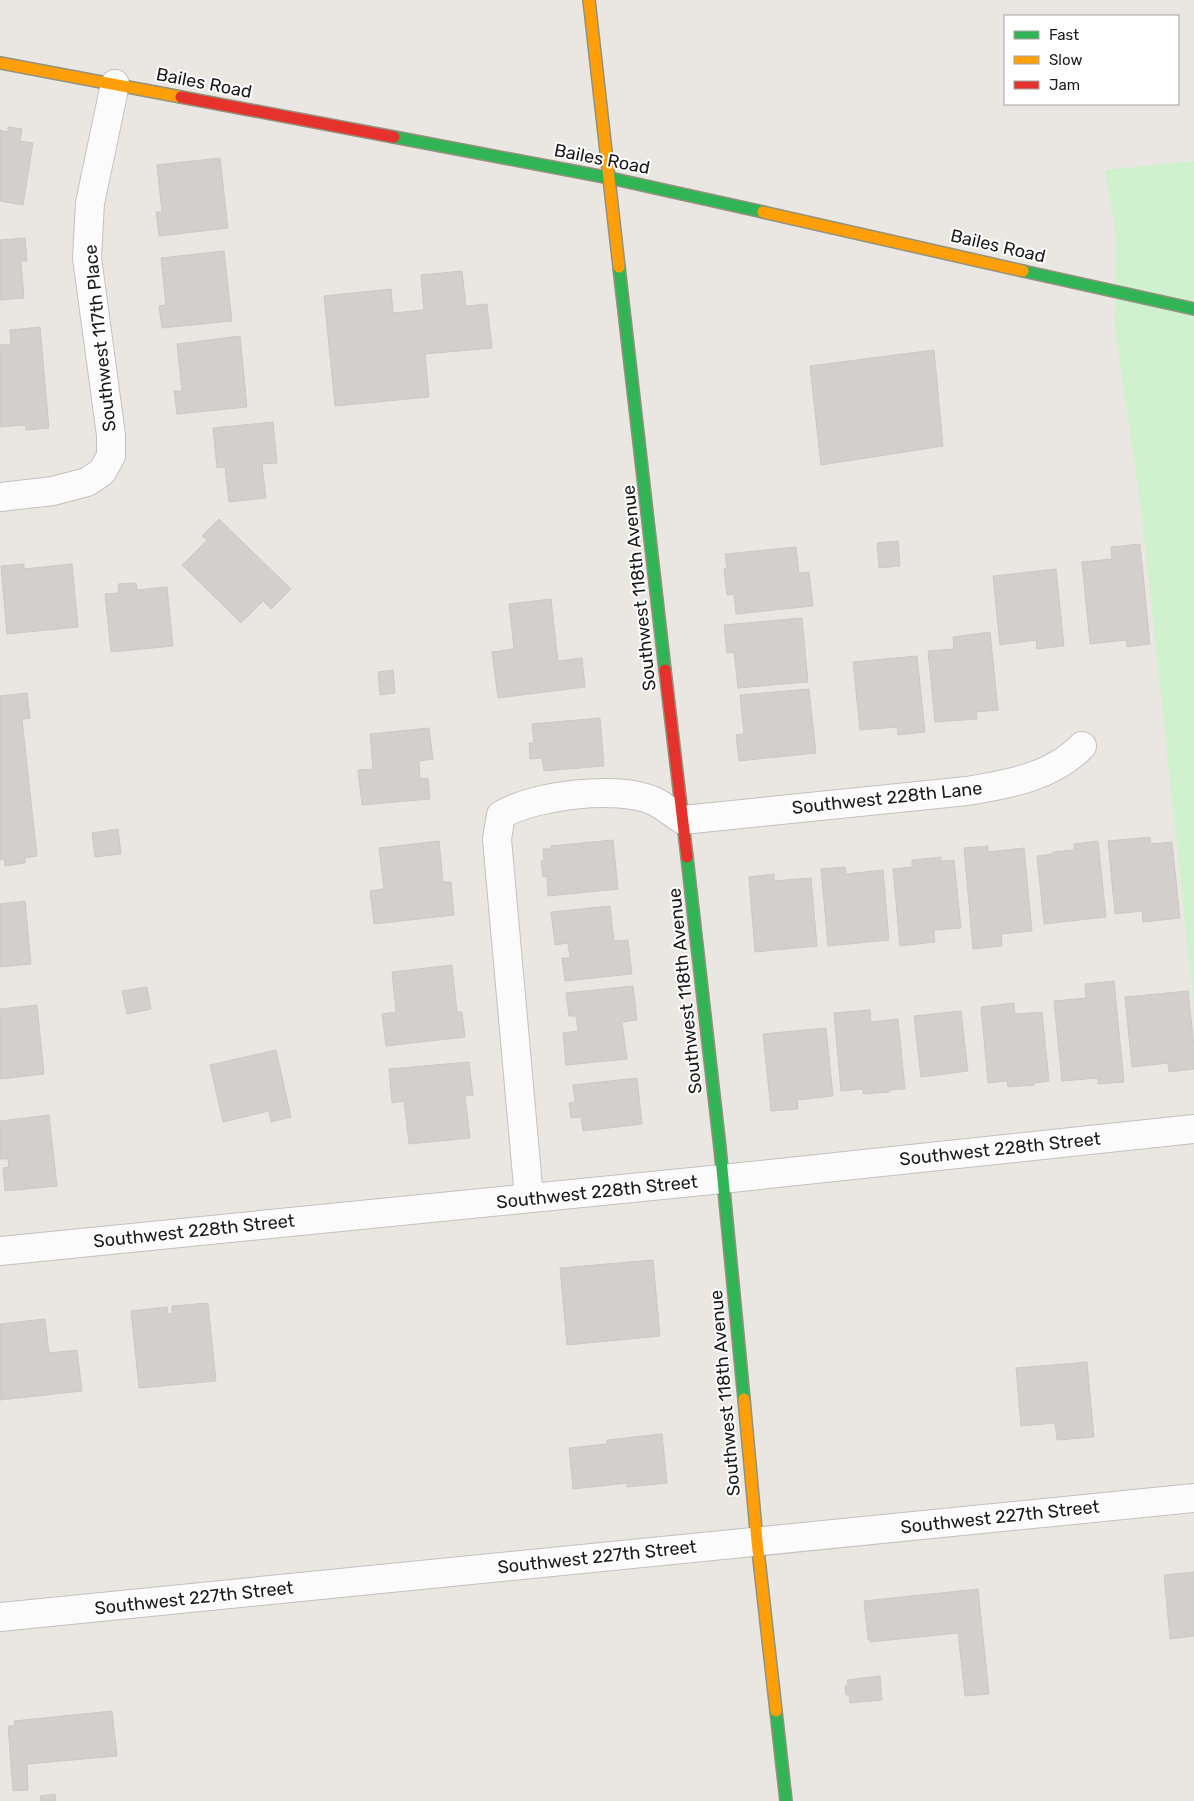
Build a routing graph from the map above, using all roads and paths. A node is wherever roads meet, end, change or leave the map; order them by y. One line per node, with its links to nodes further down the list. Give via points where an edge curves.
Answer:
1 (589, 0): 4 (street, Southwest 118th Avenue)
2 (0, 63): 3 (street, Bailes Road)
3 (115, 84): 4 (street, Bailes Road); 6 (street, Southwest 117th Place, via 90,204 87,258 111,434 111,456 102,472 87,482 53,491)
4 (610, 178): 5 (street, Bailes Road); 8 (street, Southwest 118th Avenue)
5 (1194, 309)
6 (0, 497)
7 (1082, 746): 8 (street, Southwest 228th Lane, via 1052,769 1007,784 968,792)
8 (683, 820): 10 (street, Southwest 118th Avenue); 11 (street, via 654,801 605,793 545,798 501,815 497,839)
9 (1194, 1129): 10 (street, Southwest 228th Street)
10 (722, 1179): 11 (street, Southwest 228th Street); 14 (street, Southwest 118th Avenue)
11 (529, 1198): 12 (street, Southwest 228th Street)
12 (0, 1251)
13 (1194, 1498): 14 (street, Southwest 227th Street)
14 (756, 1541): 15 (street, Southwest 227th Street); 16 (street, Southwest 118th Avenue)
15 (0, 1617)
16 (786, 1801)

